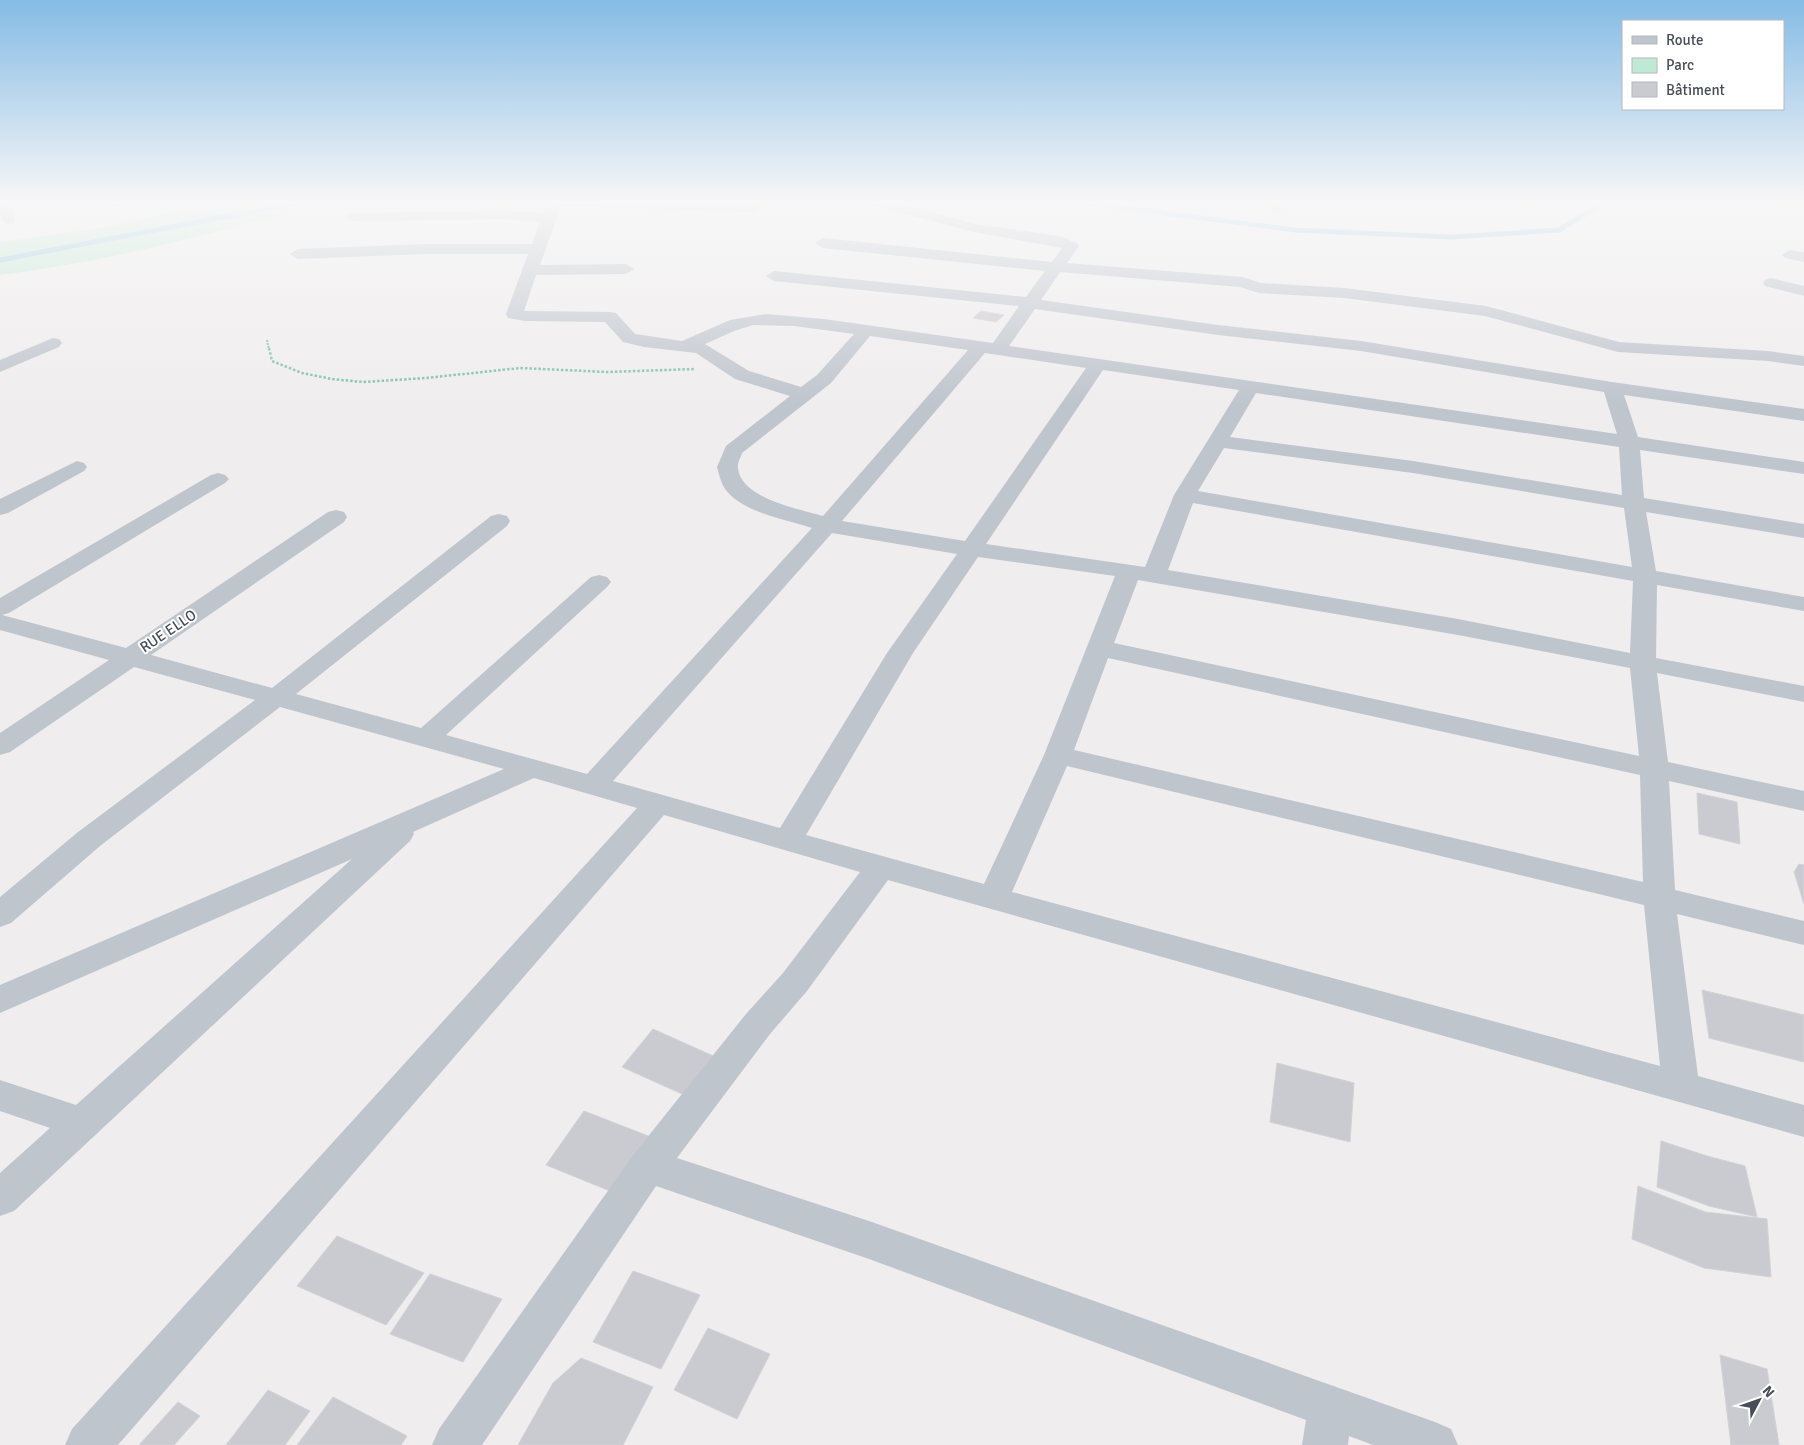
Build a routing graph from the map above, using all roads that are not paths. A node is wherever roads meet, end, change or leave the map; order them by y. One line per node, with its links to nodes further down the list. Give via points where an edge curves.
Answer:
1 (584, 269): 4 (street)
2 (1054, 269): 8 (street)
3 (1086, 269): 13 (street, via 1242,282 1263,289 1344,293 1486,311 1618,347)
4 (529, 270): 11 (street, via 514,314 610,317 629,338)
5 (774, 276): 8 (street)
6 (1771, 283): 7 (street)
7 (1804, 290)
8 (1029, 303): 12 (street); 17 (street, via 1218,330 1361,346)
9 (866, 330): 11 (street, via 753,320); 12 (street); 18 (street, via 824,379)
10 (53, 343): 15 (street)
11 (687, 345): 18 (street, via 708,351 742,375)
12 (989, 349): 14 (street); 30 (street)
13 (1804, 361)
14 (1098, 366): 16 (street); 32 (street)
15 (0, 367)
16 (1251, 386): 20 (street); 21 (street)
17 (1612, 388): 19 (street); 21 (street)
18 (803, 394): 30 (street, via 734,450 727,467 734,486 744,495 764,505)
19 (1804, 415)
20 (1216, 441): 25 (street); 26 (street, via 1413,467)
21 (1629, 441): 23 (street); 26 (street)
22 (77, 467): 27 (street)
23 (1804, 468)
24 (218, 479): 37 (street)
25 (1185, 495): 33 (street); 34 (street)
26 (1634, 504): 31 (street); 34 (street)
27 (0, 508)
28 (336, 517): 40 (street, RUE ELLO)
29 (499, 521): 43 (street)
30 (828, 525): 32 (street); 49 (street)
31 (1804, 531)
32 (970, 549): 33 (street); 53 (street, via 900,653)
33 (1141, 573): 39 (street); 41 (street, via 1458,627)
34 (1645, 576): 36 (street); 41 (street)
35 (599, 582): 44 (street)
36 (1804, 604)
37 (0, 608)
38 (0, 622): 40 (street)
39 (1099, 648): 46 (street); 47 (street)
40 (129, 658): 43 (street); 45 (street, RUE ELLO)
41 (1643, 663): 42 (street); 47 (street)
42 (1804, 694)
43 (276, 698): 44 (street); 57 (street, via 89,839)
44 (426, 738): 48 (street)
45 (0, 746)
46 (1058, 755): 55 (street); 56 (street)
47 (1654, 768): 50 (street); 55 (street)
48 (530, 769): 49 (street); 52 (street)
49 (593, 786): 51 (street)
50 (1804, 801)
51 (657, 804): 53 (street); 67 (street)
52 (417, 818): 59 (street); 63 (street)
53 (788, 840): 54 (street)
54 (881, 868): 56 (street); 64 (street)
55 (1659, 897): 58 (street); 60 (street)
56 (994, 898): 60 (street)
57 (0, 915)
58 (1804, 933)
59 (0, 1000)
60 (1681, 1087): 62 (street)
61 (0, 1095): 63 (street)
62 (1804, 1121)
63 (81, 1123): 65 (street)
64 (648, 1166): 66 (street, via 869,1240); 68 (street)
65 (0, 1198)
66 (1328, 1426): 69 (street)
67 (88, 1445)
68 (455, 1445)
69 (1435, 1445)

